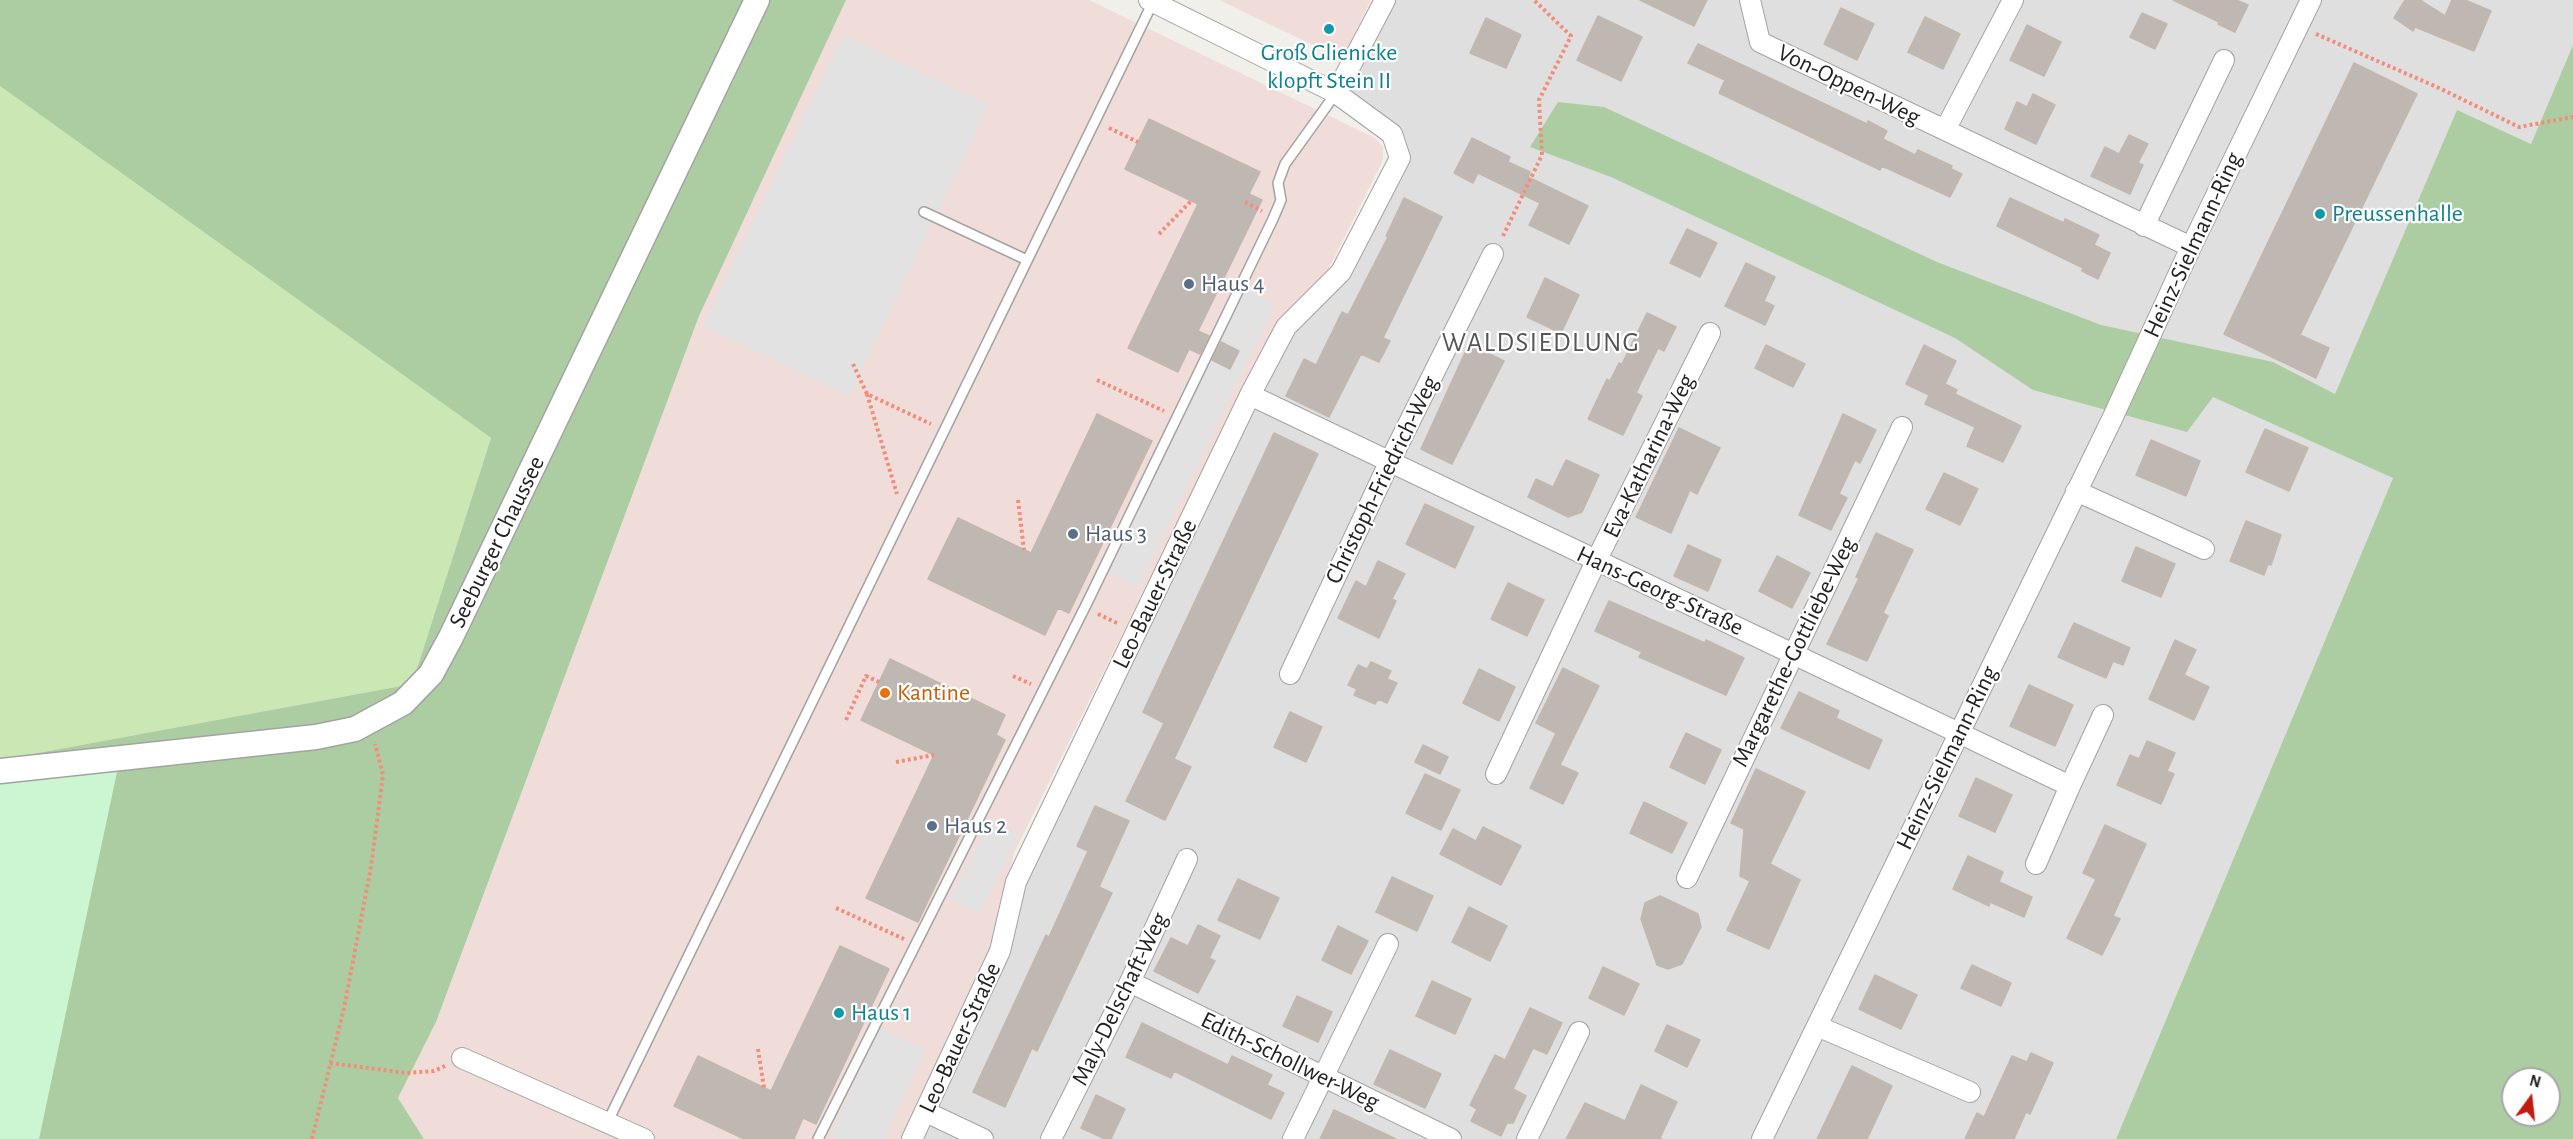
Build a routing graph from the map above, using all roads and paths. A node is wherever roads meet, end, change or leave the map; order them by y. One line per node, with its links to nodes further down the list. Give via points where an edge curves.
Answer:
1 (757, 0): 44 (street, Seeburger Chaussee, via 452,638 431,674 403,704)
2 (1385, 0): 10 (street)
3 (1534, 0): 20 (path, via 1572,36 1539,100 1542,155)
4 (1750, 0): 13 (street, Von-Oppen-Weg, via 1760,42)
5 (2013, 0): 13 (street, Von-Oppen-Weg)
6 (2311, 0): 8 (street, Heinz-Sielmann-Ring)
7 (1151, 1): 10 (street, Leo-Bauer-Straße); 12 (lane)
8 (2298, 27): 11 (path, via 2518,127); 19 (street, Heinz-Sielmann-Ring)
9 (2224, 60): 17 (street)
10 (1336, 93): 26 (street, Leo-Bauer-Straße, via 1392,134 1400,158 1341,272 1286,327); 27 (lane, via 1285,164 1278,183 1281,200)
11 (2573, 117)
12 (1095, 121): 14 (path); 21 (lane)
13 (1945, 130): 17 (street, Von-Oppen-Weg)
14 (1138, 142)
15 (1191, 201): 18 (path)
16 (924, 212): 21 (lane)
17 (2144, 226): 19 (street, Von-Oppen-Weg)
18 (1159, 234)
19 (2191, 247): 31 (street, Heinz-Sielmann-Ring)
20 (1493, 254): 30 (street, Christoph-Friedrich-Weg)
21 (1027, 260): 29 (lane)
22 (1710, 333): 36 (street, Eva-Katharina-Weg)
23 (853, 364): 25 (path)
24 (1097, 380): 27 (path)
25 (867, 394): 29 (path); 33 (path)
26 (1250, 395): 30 (street, Hans-Georg-Straße); 38 (street, Leo-Bauer-Straße)
27 (1177, 417): 37 (lane)
28 (1902, 427): 39 (street, Margarethe-Gottliebe-Weg)
29 (944, 430): 33 (lane)
30 (1390, 461): 36 (street, Hans-Georg-Straße); 40 (street, Christoph-Friedrich-Weg)
31 (2076, 491): 34 (street); 45 (street, Heinz-Sielmann-Ring)
32 (1018, 500): 35 (path)
33 (903, 515): 67 (lane)
34 (2204, 549)
35 (1024, 550)
36 (1596, 561): 39 (street, Hans-Georg-Straße); 49 (street, Eva-Katharina-Weg)
37 (1084, 607): 38 (path); 55 (lane)
38 (1136, 633): 66 (street, Leo-Bauer-Straße, via 1016,882 999,951)
39 (1793, 653): 45 (street, Hans-Georg-Straße); 53 (street, Margarethe-Gottliebe-Weg)
40 (1290, 674)
41 (879, 682): 43 (path, via 866,676)
42 (2103, 716): 50 (street)
43 (846, 720)
44 (368, 723): 48 (street, Seeburger Chaussee, via 316,737); 62 (path, via 383,775 371,867)
45 (1959, 734): 50 (street, Hans-Georg-Straße); 58 (street, Heinz-Sielmann-Ring)
46 (934, 755): 47 (path)
47 (896, 762)
48 (0, 771)
49 (1496, 774)
50 (2070, 786): 52 (street)
51 (1187, 859): 57 (street, Maly-Delschaft-Weg)
52 (2036, 864)
53 (1686, 878)
54 (836, 908): 55 (path)
55 (914, 944): 70 (lane)
56 (1388, 944): 63 (street)
57 (1130, 982): 63 (street, Edith-Schollwer-Weg); 73 (street, Maly-Delschaft-Weg)
58 (1817, 1026): 65 (street); 77 (street, Heinz-Sielmann-Ring)
59 (1579, 1032): 76 (street)
60 (758, 1049): 64 (path)
61 (462, 1058): 62 (path, via 434,1071 406,1072); 67 (street)
62 (330, 1063): 68 (path)
63 (1323, 1076): 74 (street); 75 (street, Edith-Schollwer-Weg)
64 (764, 1088)
65 (1970, 1092)
66 (926, 1112): 71 (street, Leo-Bauer-Straße); 72 (street)
67 (608, 1121): 69 (street)
68 (312, 1139)
69 (644, 1139)
70 (818, 1139)
71 (912, 1139)
72 (983, 1139)
73 (1051, 1139)
74 (1293, 1139)
75 (1451, 1139)
76 (1527, 1139)
77 (1762, 1139)

